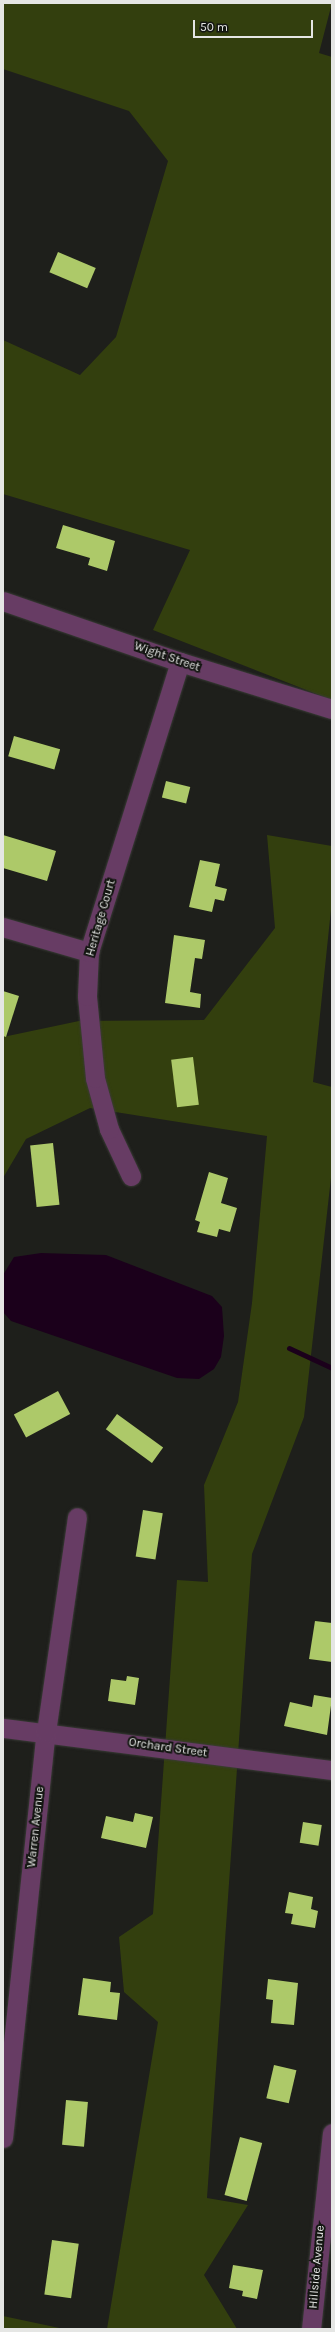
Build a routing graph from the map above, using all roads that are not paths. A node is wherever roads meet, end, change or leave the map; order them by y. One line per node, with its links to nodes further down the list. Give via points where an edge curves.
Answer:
1 (3, 600): 2 (street, Wight Street)
2 (180, 662): 3 (street, Wight Street); 5 (street, Heritage Court)
3 (332, 709)
4 (3, 927): 5 (street)
5 (89, 952): 6 (street, Heritage Court, via 87,996 95,1078 109,1130)
6 (131, 1176)
7 (77, 1517): 9 (street, Warren Avenue)
8 (3, 1728): 9 (street, Orchard Street)
9 (46, 1732): 10 (street, Orchard Street); 12 (street, Warren Avenue)
10 (332, 1770)
11 (332, 2133): 13 (street, Hillside Avenue)
12 (3, 2138)
13 (311, 2329)

